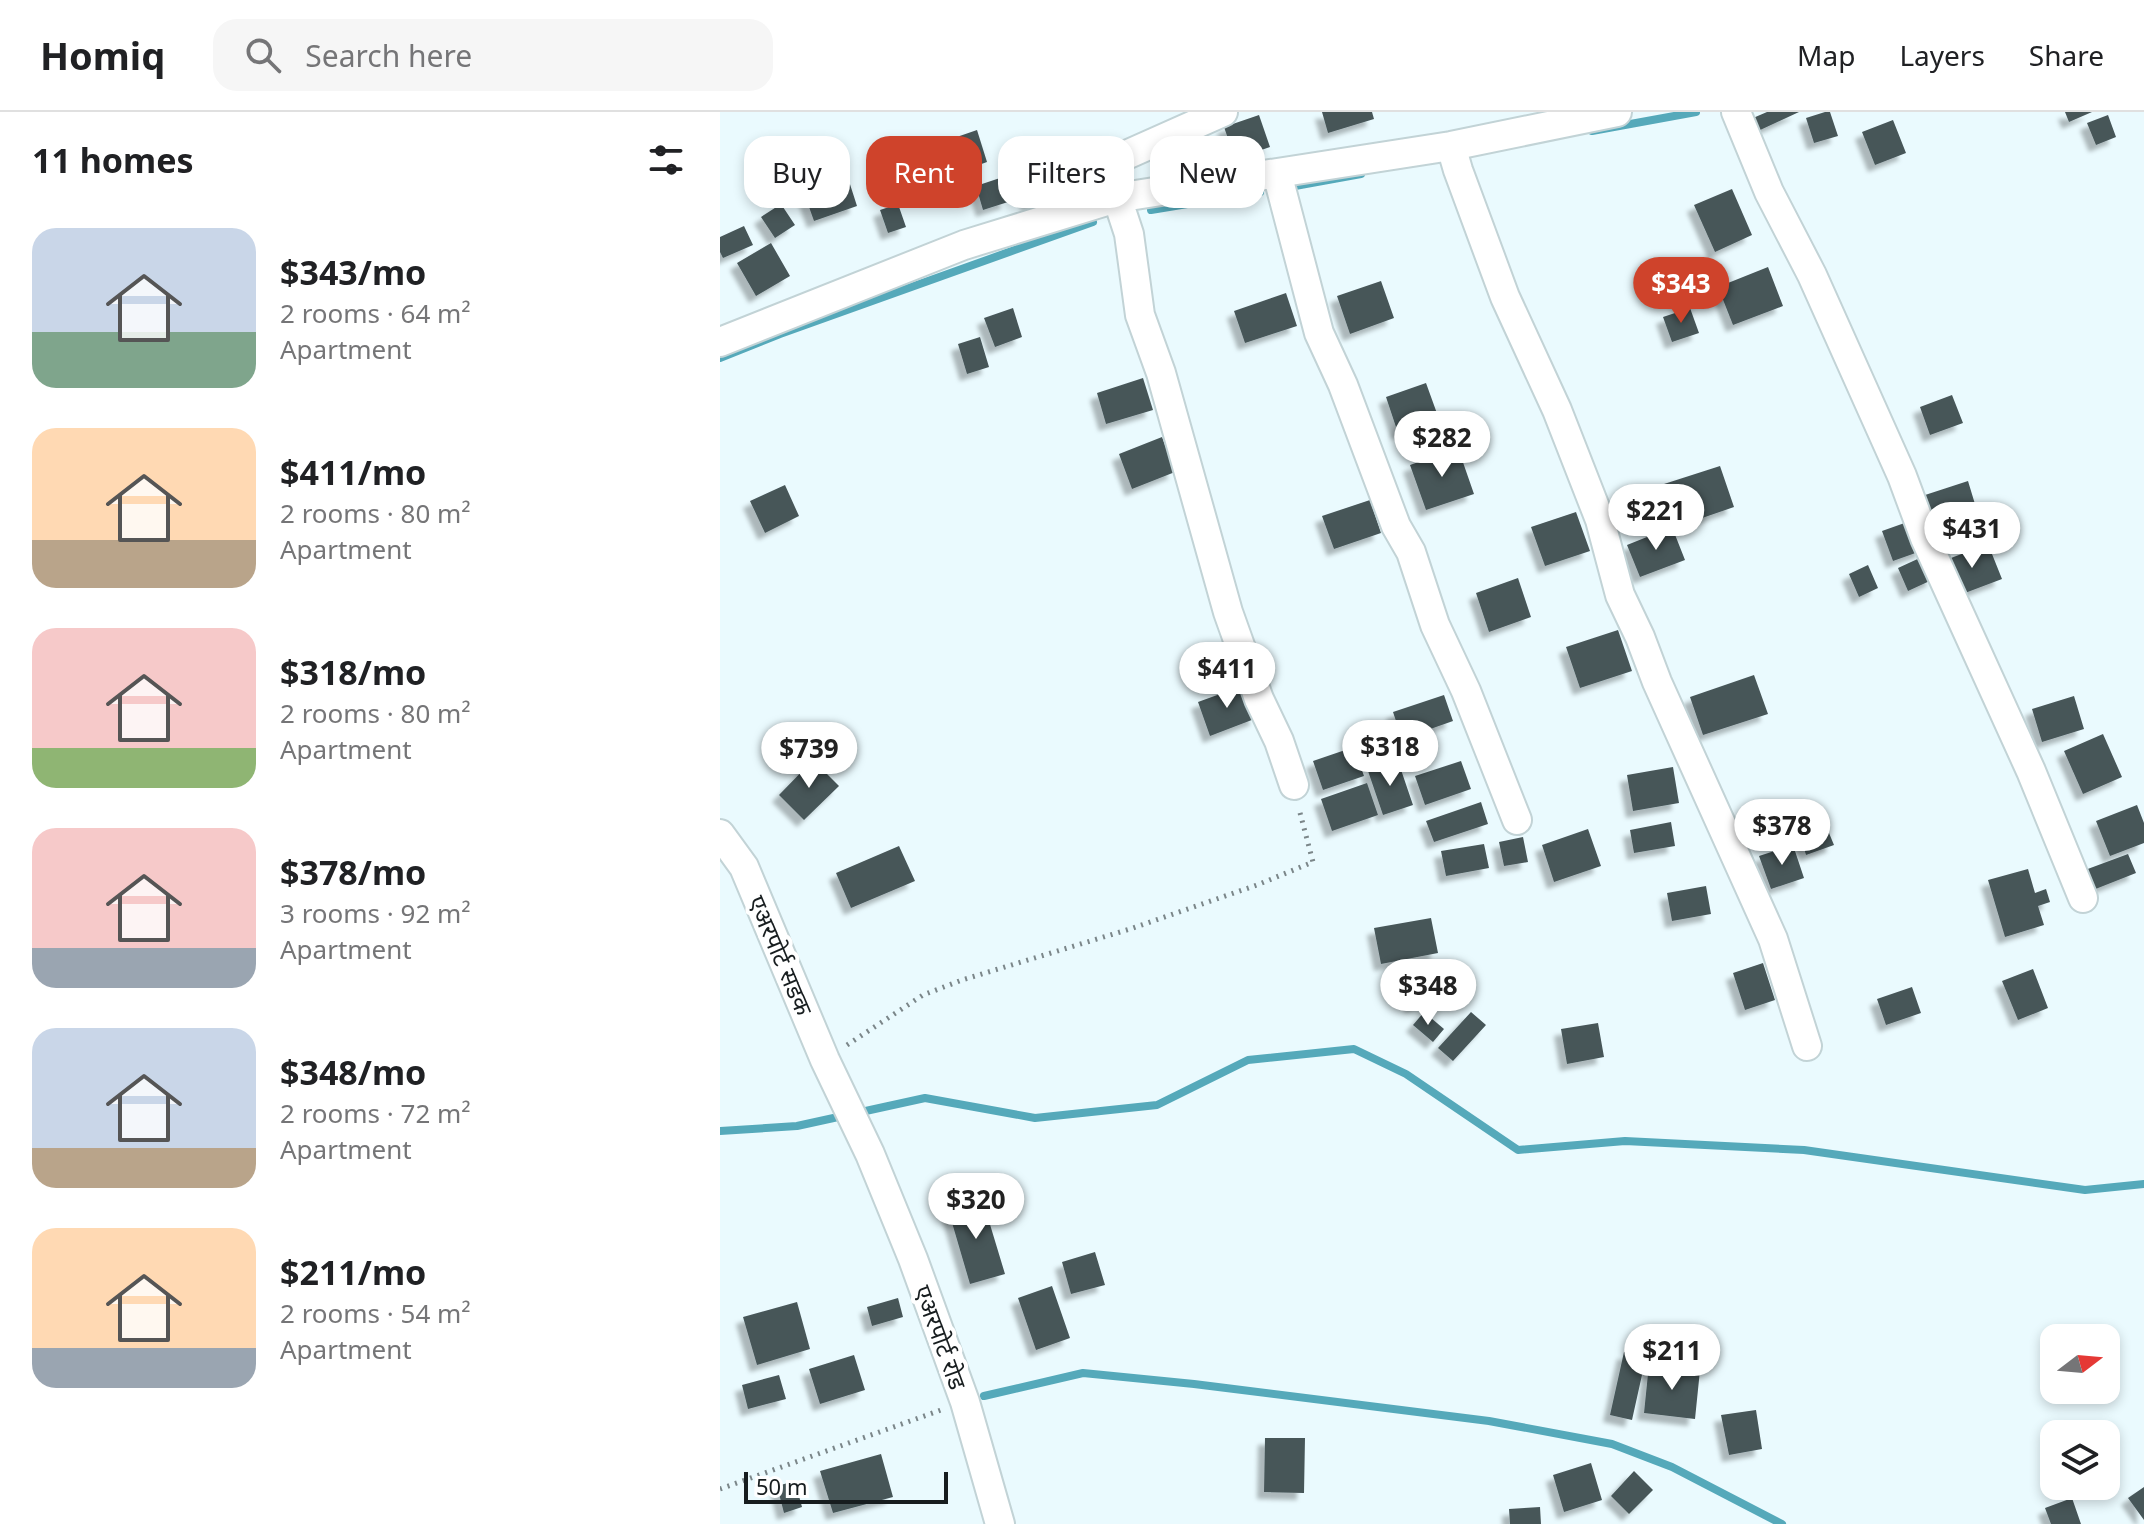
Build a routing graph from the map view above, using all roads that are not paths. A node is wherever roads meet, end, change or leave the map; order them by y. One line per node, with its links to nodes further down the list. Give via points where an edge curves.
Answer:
1 (1223, 112): 5 (street)
2 (1617, 112): 4 (street)
3 (1736, 112): 14 (street, via 1902,476)
4 (1451, 146): 6 (street); 15 (street, via 1505,297 1600,520 1620,595 1773,939)
5 (1134, 152)
6 (1277, 173): 7 (street); 12 (street, via 1319,333)
7 (1134, 195)
8 (1084, 208): 10 (street, via 964,245)
9 (1120, 208): 11 (street, via 1129,234 1140,315 1228,612)
10 (720, 342)
11 (1294, 785)
12 (1517, 820)
13 (720, 834): 16 (street, एअरपोर्ट सडक, via 744,867)
14 (2083, 898)
15 (1807, 1046)
16 (870, 1154): 17 (street, एअरपोर्ट रोड, via 965,1402)
17 (1000, 1524)

